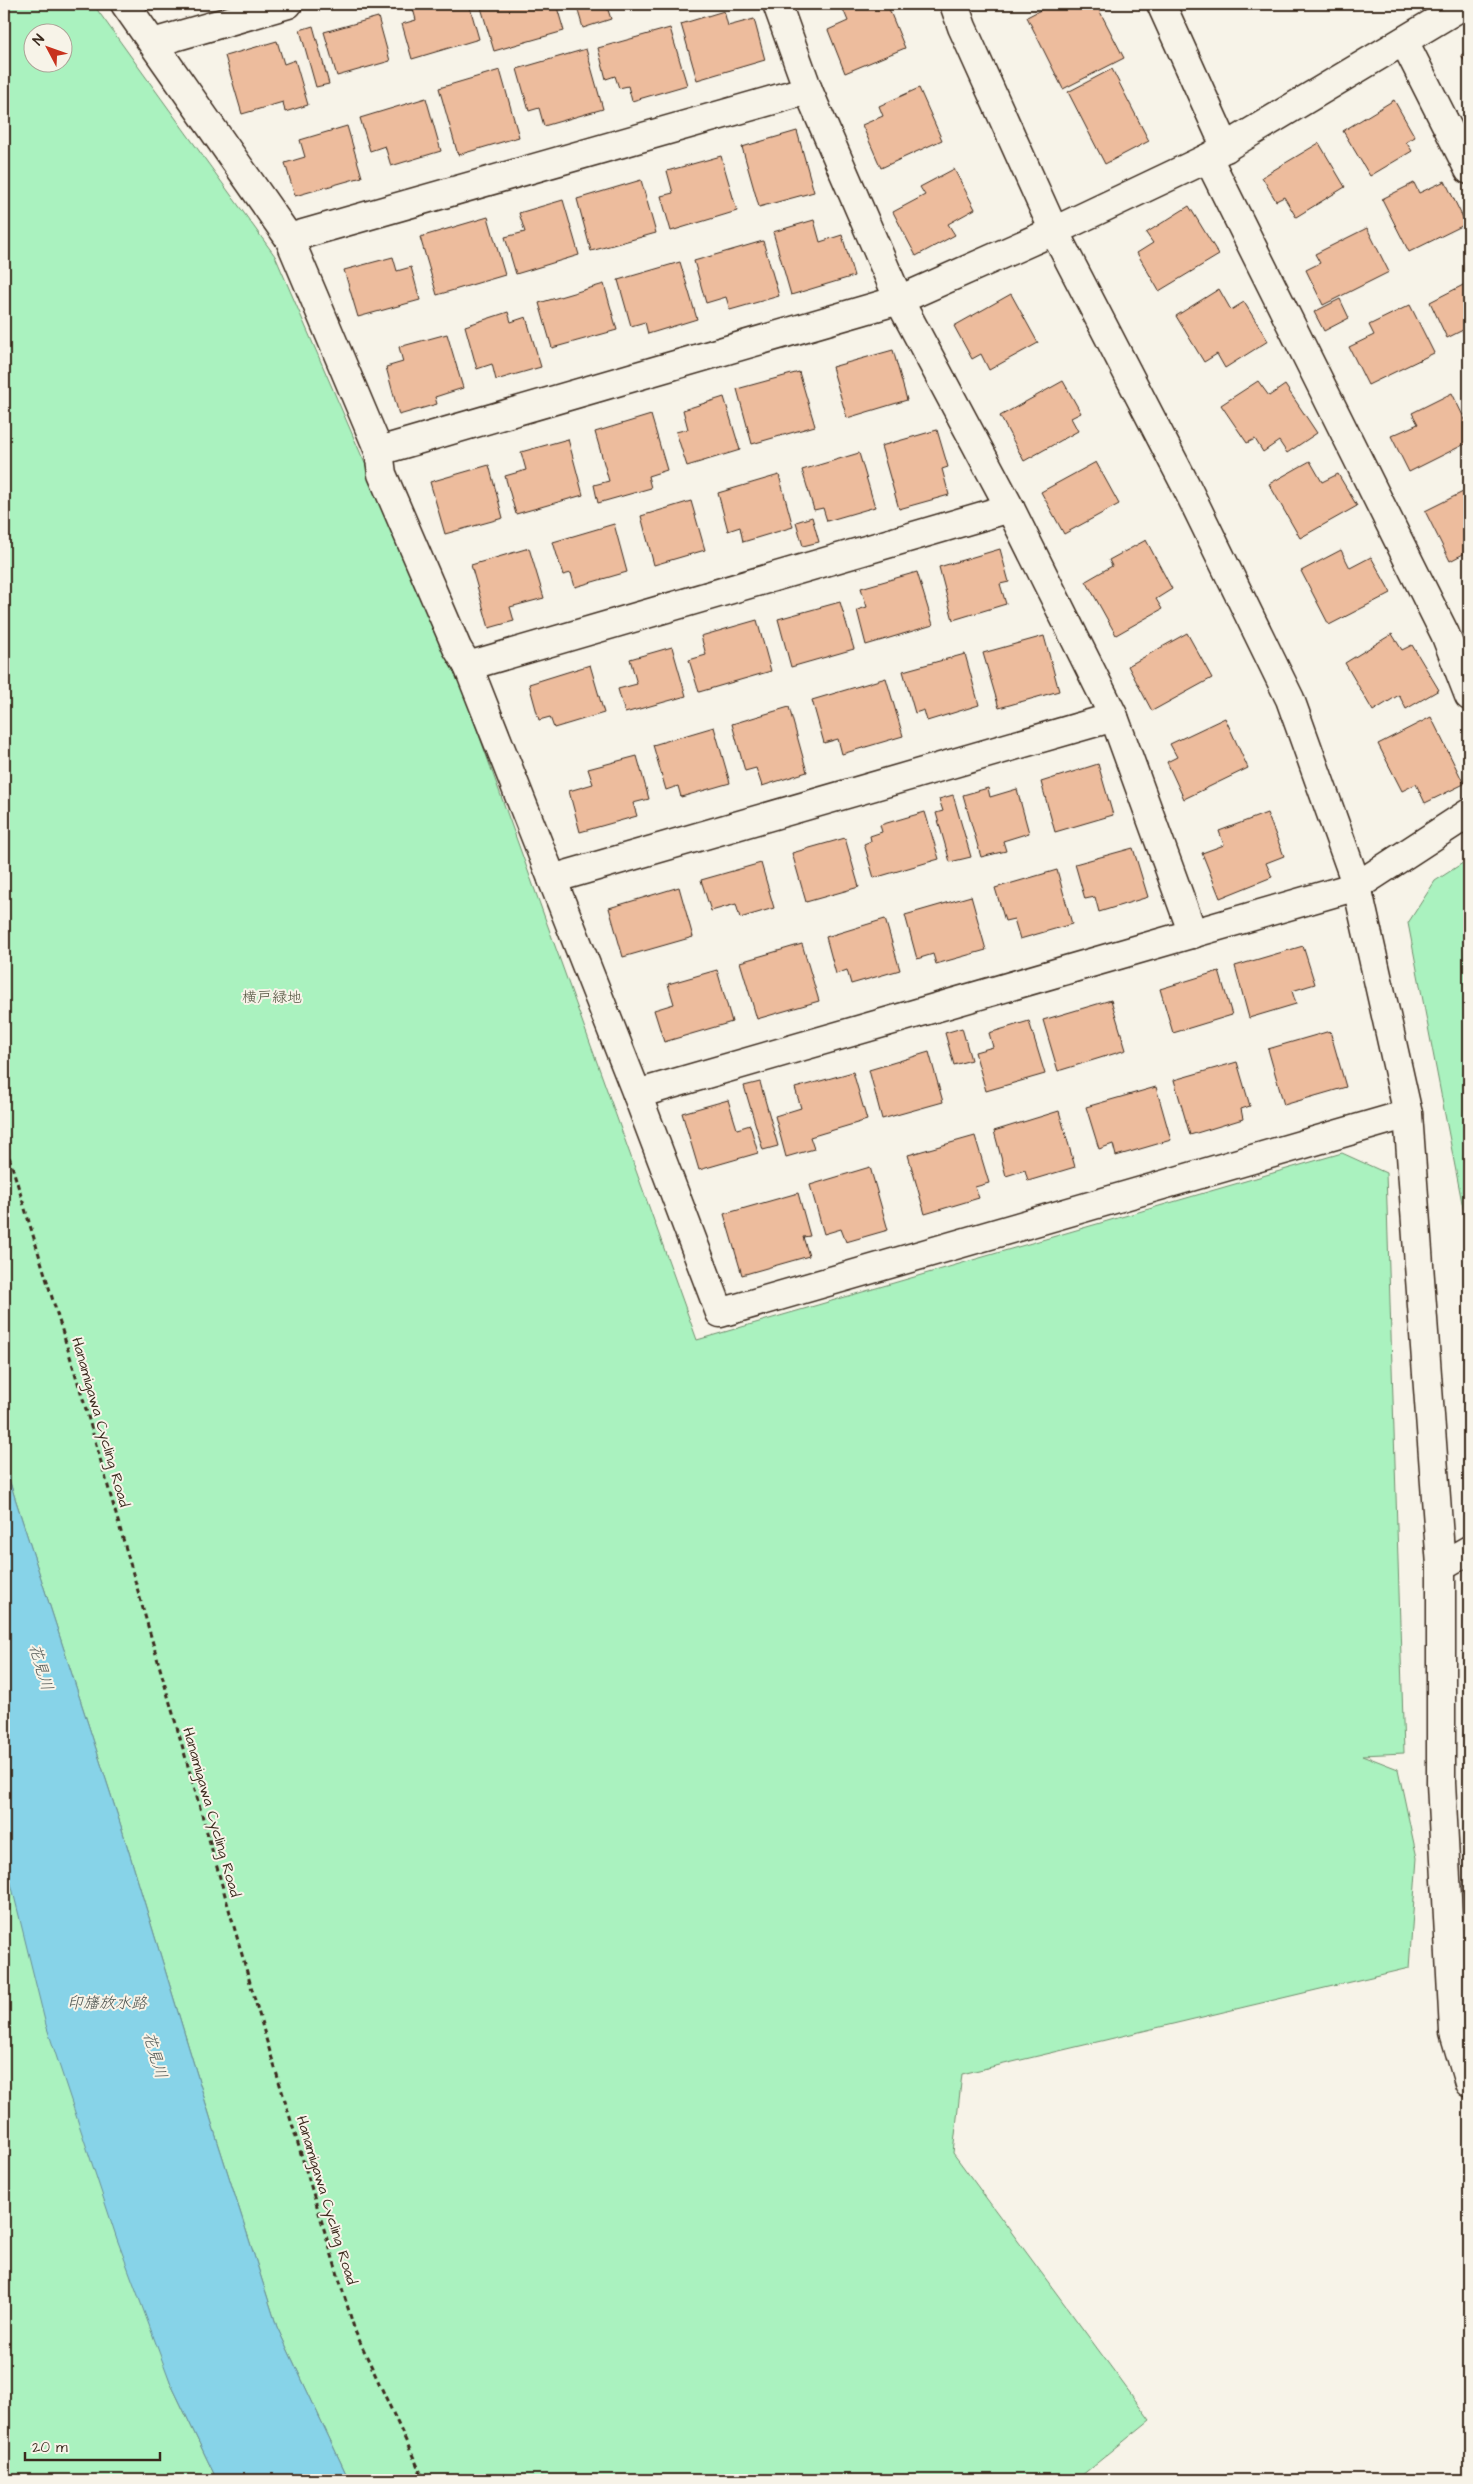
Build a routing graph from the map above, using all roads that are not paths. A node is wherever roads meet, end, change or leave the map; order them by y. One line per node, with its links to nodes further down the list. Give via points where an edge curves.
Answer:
1 (125, 4): 8 (street)
2 (288, 4): 8 (street)
3 (777, 4): 9 (street)
4 (954, 4): 12 (street)
5 (1162, 4): 10 (street)
6 (1465, 4): 7 (street)
7 (1404, 42): 10 (street); 11 (street)
8 (153, 43): 13 (street)
9 (808, 90): 13 (street); 14 (street)
10 (1217, 153): 12 (street); 18 (street, via 1445,634)
11 (1469, 170)
12 (1054, 231): 14 (street); 22 (street, via 1186,486 1290,700)
13 (289, 238): 15 (street)
14 (899, 300): 15 (street); 16 (street)
15 (379, 451): 17 (street, via 382,474 457,648)
16 (1010, 508): 17 (street); 19 (street)
17 (468, 666): 21 (street)
18 (1469, 696)
19 (1114, 717): 21 (street); 23 (street)
20 (1469, 813): 22 (street)
21 (552, 880): 24 (street)
22 (1357, 886): 23 (street); 25 (street)
23 (1193, 934): 24 (street)
24 (636, 1094): 25 (street, via 720,1313)
25 (1408, 1114): 27 (street)
26 (1469, 1550): 27 (street)
27 (1442, 1566): 28 (street, via 1441,1784 1454,2032)
28 (1469, 2083)

